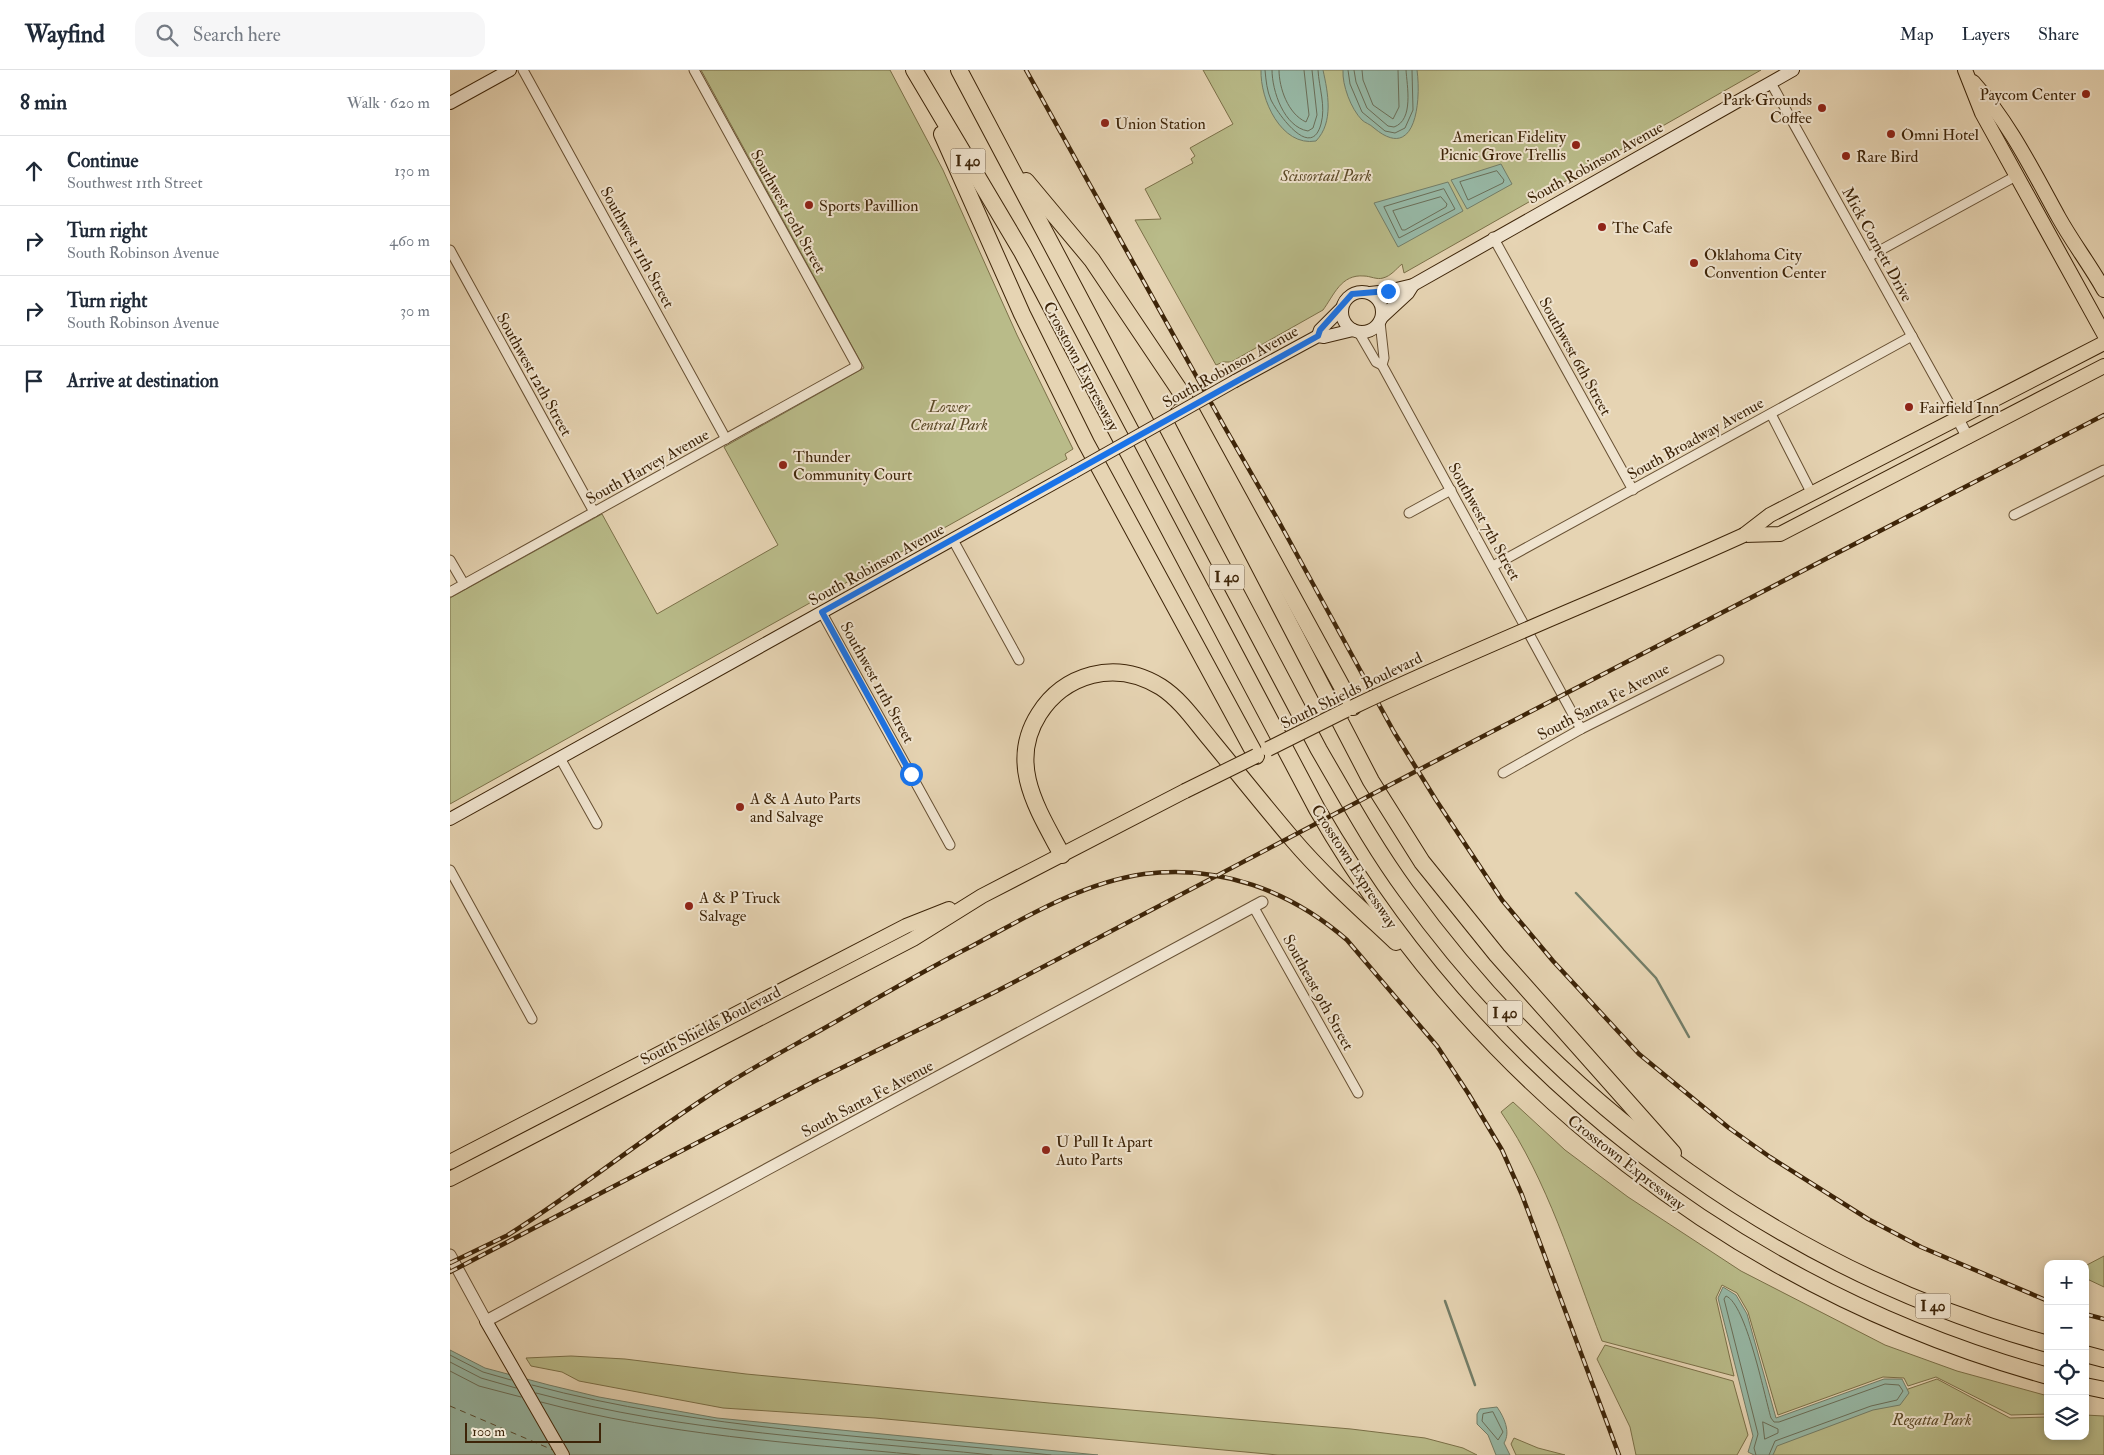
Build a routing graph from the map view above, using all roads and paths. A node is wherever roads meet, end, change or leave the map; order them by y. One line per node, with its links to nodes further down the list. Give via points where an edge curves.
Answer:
1 (510, 70): 9 (main road)
2 (523, 70): 32 (street, Southwest 11th Street)
3 (694, 70): 26 (street, Southwest 10th Street)
4 (914, 70): 52 (highway, via 1028,328 1086,443); 62 (highway, Crosstown Expressway / I 40, via 1034,275 1317,809 1378,904)
5 (959, 70): 10 (highway, Crosstown Expressway / I 40)
6 (1793, 70): 8 (main road, South Robinson Avenue)
7 (1966, 73): 11 (main road, via 1982,113); 16 (main road, via 2008,127)
8 (1771, 82): 12 (main road, South Robinson Avenue); 14 (street, Mick Cornett Drive)
9 (450, 103)
10 (1004, 154): 50 (highway, via 1092,260 1180,391); 67 (highway, Crosstown Expressway / I 40, via 1319,750 1404,889 1451,950 1526,1035 1603,1107)
11 (2016, 176): 14 (street); 21 (main road)
12 (1493, 237): 15 (main road, South Robinson Avenue); 35 (street, Southwest 6th Street)
13 (450, 250): 38 (street, Southwest 12th Street)
14 (1868, 257): 23 (street, Mick Cornett Drive)
15 (1413, 285): 17 (main road, South Robinson Avenue); 19 (main road, South Robinson Avenue)
16 (2104, 290)
17 (1370, 293): 18 (main road, via 1352,294); 19 (main road, via 1380,302)
18 (1342, 308): 20 (main road, via 1344,321); 22 (main road, South Robinson Avenue)
19 (1381, 320): 20 (main road, via 1370,330); 25 (street, Southwest 7th Street)
20 (1355, 331): 22 (main road, South Robinson Avenue); 25 (street, via 1376,362)
21 (2104, 334)
22 (1318, 336): 28 (main road, South Robinson Avenue, bridge)
23 (1912, 336): 29 (street, South Broadway Avenue); 30 (street, Mick Cornett Drive)
24 (2104, 343): 30 (main road, South Shields Boulevard)
25 (1382, 365): 34 (street, Southwest 7th Street)
26 (857, 366): 32 (street, South Harvey Avenue)
27 (2104, 366): 31 (main road, South Shields Boulevard)
28 (1179, 412): 42 (main road, South Robinson Avenue, bridge); 67 (highway, via 1375,789 1422,862 1497,955)
29 (1771, 414): 35 (street, South Broadway Avenue); 36 (street)
30 (1958, 419): 31 (street); 36 (main road, South Shields Boulevard)
31 (1968, 438): 37 (main road, South Shields Boulevard)
32 (726, 439): 38 (street, South Harvey Avenue)
33 (2104, 470): 40 (street)
34 (1451, 490): 39 (street); 44 (street, Southwest 7th Street)
35 (1633, 490): 44 (street, South Broadway Avenue)
36 (1812, 494): 37 (main road); 41 (main road, South Shields Boulevard, via 1770,515)
37 (1841, 504): 41 (main road, South Shields Boulevard, via 1780,534)
38 (594, 512): 45 (street, South Harvey Avenue)
39 (1409, 513)
40 (2014, 515)
41 (1744, 535): 50 (main road, South Shields Boulevard, bridge)
42 (953, 540): 47 (main road, South Robinson Avenue); 48 (street)
43 (450, 560): 45 (street)
44 (1493, 566): 51 (street, Southwest 7th Street)
45 (464, 584): 46 (street, South Harvey Avenue)
46 (450, 592)
47 (822, 612): 53 (main road, South Robinson Avenue); 57 (street, Southwest 11th Street)
48 (1019, 660)
49 (1719, 660): 51 (street, South Santa Fe Avenue)
50 (1349, 708): 52 (main road, South Shields Boulevard, bridge)
51 (1581, 729): 54 (street, South Santa Fe Avenue)
52 (1256, 756): 58 (main road, South Shields Boulevard, bridge)
53 (560, 758): 55 (main road, South Robinson Avenue); 56 (street)
54 (1503, 774)
55 (450, 819)
56 (597, 824)
57 (950, 844)
58 (1062, 855): 60 (main road, South Shields Boulevard); 62 (highway, via 1027,782 1026,755 1031,730 1045,705 1077,680 1115,672 1147,680 1185,708 1320,868)
59 (450, 870): 63 (street)
60 (982, 896): 65 (main road, South Shields Boulevard, via 906,926); 66 (main road, South Shields Boulevard, via 913,939)
61 (1257, 904): 64 (street, Southeast 9th Street); 69 (street, South Santa Fe Avenue)
62 (1438, 982): 73 (highway, Crosstown Expressway / I 40, via 1514,1066 1562,1112 1645,1179 1715,1228 1803,1279 1877,1315 1952,1346)
63 (532, 1019)
64 (1358, 1093)
65 (450, 1162)
66 (452, 1178)
67 (1695, 1178): 70 (highway, Crosstown Expressway / I 40, via 1787,1236 1860,1274 1930,1305)
68 (450, 1255): 69 (street)
69 (489, 1326): 76 (main road)
70 (2044, 1343)
71 (2089, 1355): 72 (highway)
72 (2104, 1359)
73 (2044, 1375)
74 (2089, 1387): 75 (highway)
75 (2104, 1390)
76 (563, 1455)

